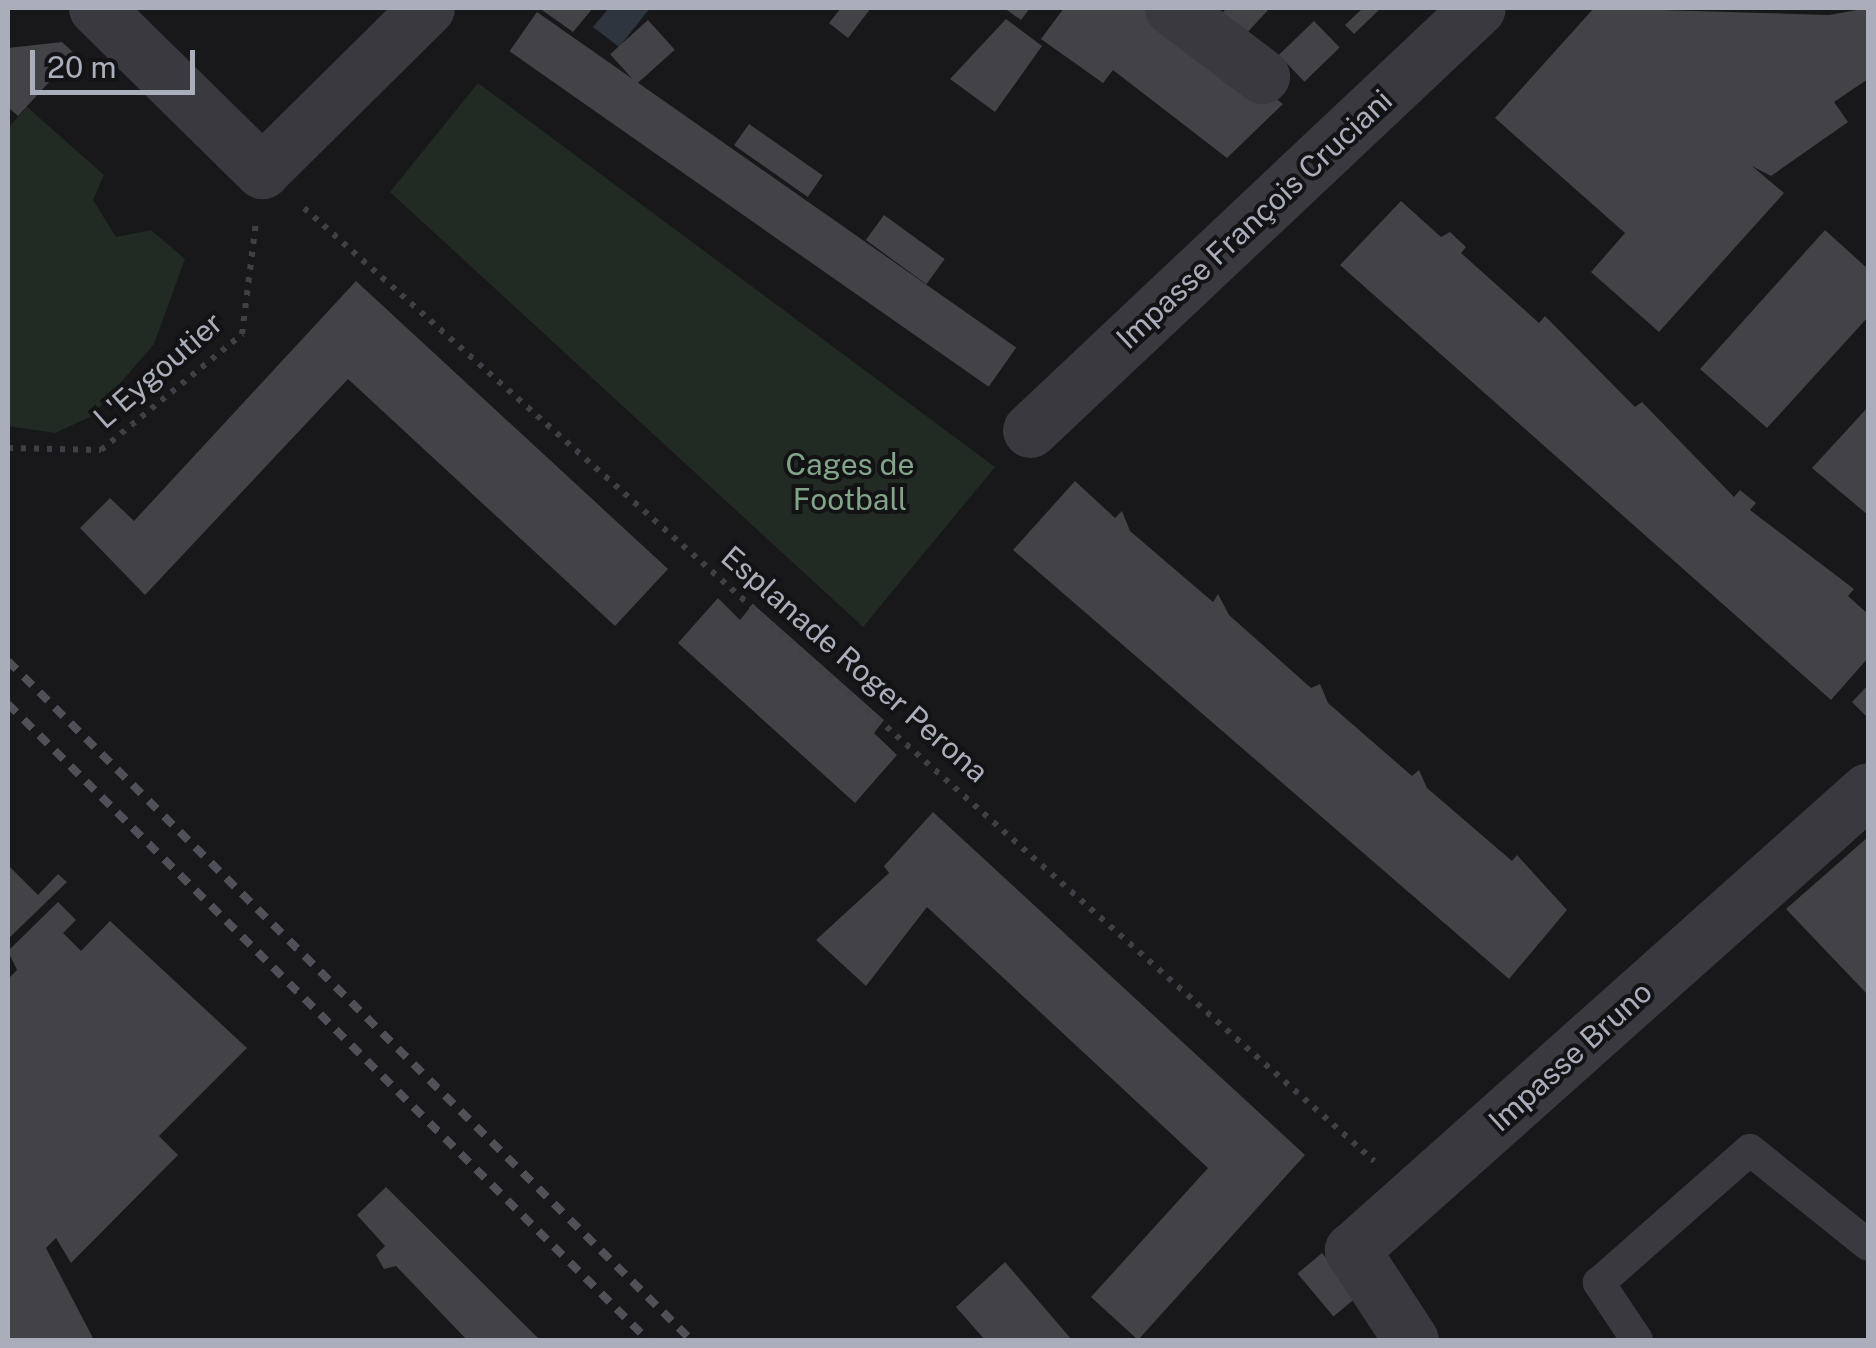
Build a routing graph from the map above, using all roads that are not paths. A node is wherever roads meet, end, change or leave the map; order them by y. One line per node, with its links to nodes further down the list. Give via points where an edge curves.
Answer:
1 (96, 8): 2 (street, via 262,171)
2 (427, 8)
3 (1172, 8): 5 (street)
4 (1478, 8): 6 (street, Impasse François Cruciani)
5 (1262, 76)
6 (1030, 430)
7 (1868, 790): 9 (street, Impasse Bruno, via 1352,1250)
8 (1868, 1245): 10 (lane, via 1750,1150 1599,1283)
9 (1411, 1340)
10 (1637, 1340)

